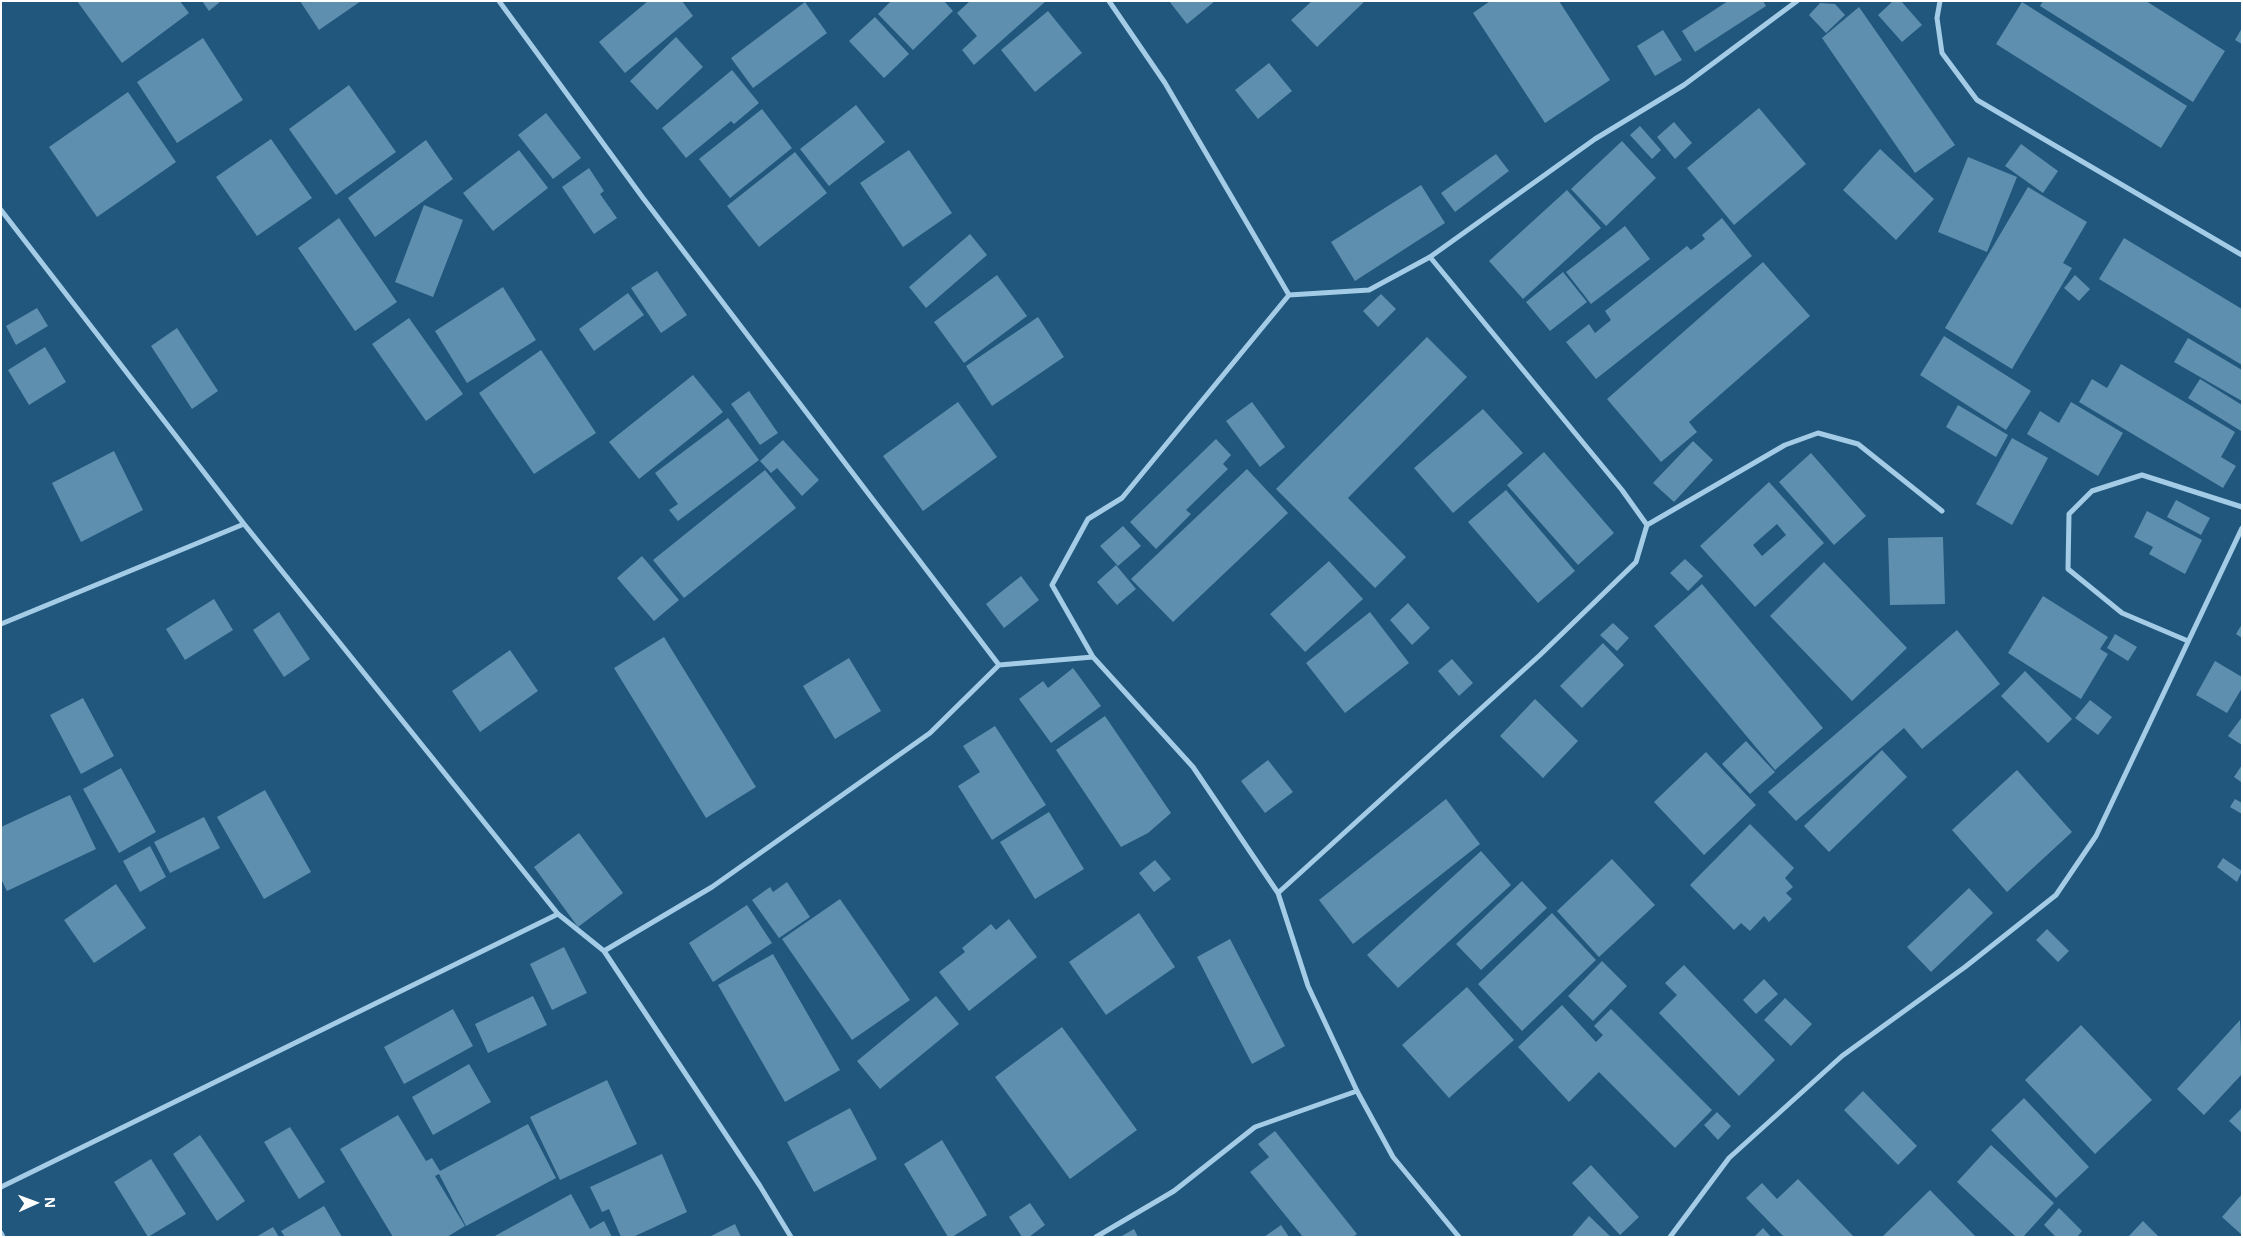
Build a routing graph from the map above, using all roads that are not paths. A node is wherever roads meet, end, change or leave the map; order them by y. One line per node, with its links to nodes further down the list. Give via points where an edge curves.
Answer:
1 (499, 1): 17 (street, via 642,198)
2 (1109, 1): 8 (street, via 1165,83)
3 (1797, 1): 7 (street, via 1684,85 1595,139)
4 (1940, 1): 6 (street, via 1937,18 1942,53 1977,100)
5 (1, 210): 11 (street)
6 (2242, 255)
7 (1430, 257): 8 (street, via 1369,290); 12 (street, via 1622,490)
8 (1290, 295): 16 (street, via 1122,498 1088,519 1052,585)
9 (2242, 508): 15 (street, via 2142,475 2092,491 2069,514 2068,569 2122,613)
10 (1942, 511): 12 (street, via 1858,444 1818,433 1785,444)
11 (244, 524): 14 (street); 19 (street)
12 (1647, 525): 18 (street, via 1636,562 1540,655)
13 (2242, 528): 15 (street)
14 (1, 624)
15 (2188, 641): 28 (street, via 2096,836 2056,895 1965,967 1842,1056 1729,1158)
16 (1093, 657): 17 (street); 18 (street, via 1193,767)
17 (999, 664): 20 (street, via 930,733 712,887)
18 (1278, 893): 21 (street, via 1308,986)
19 (558, 914): 20 (street); 22 (street)
20 (604, 951): 25 (street)
21 (1357, 1091): 26 (street, via 1255,1127 1174,1191); 27 (street, via 1393,1157)
22 (1, 1187)
23 (1, 1233): 24 (street)
24 (3, 1237)
25 (791, 1237)
26 (1096, 1237)
27 (1460, 1237)
28 (1670, 1237)

